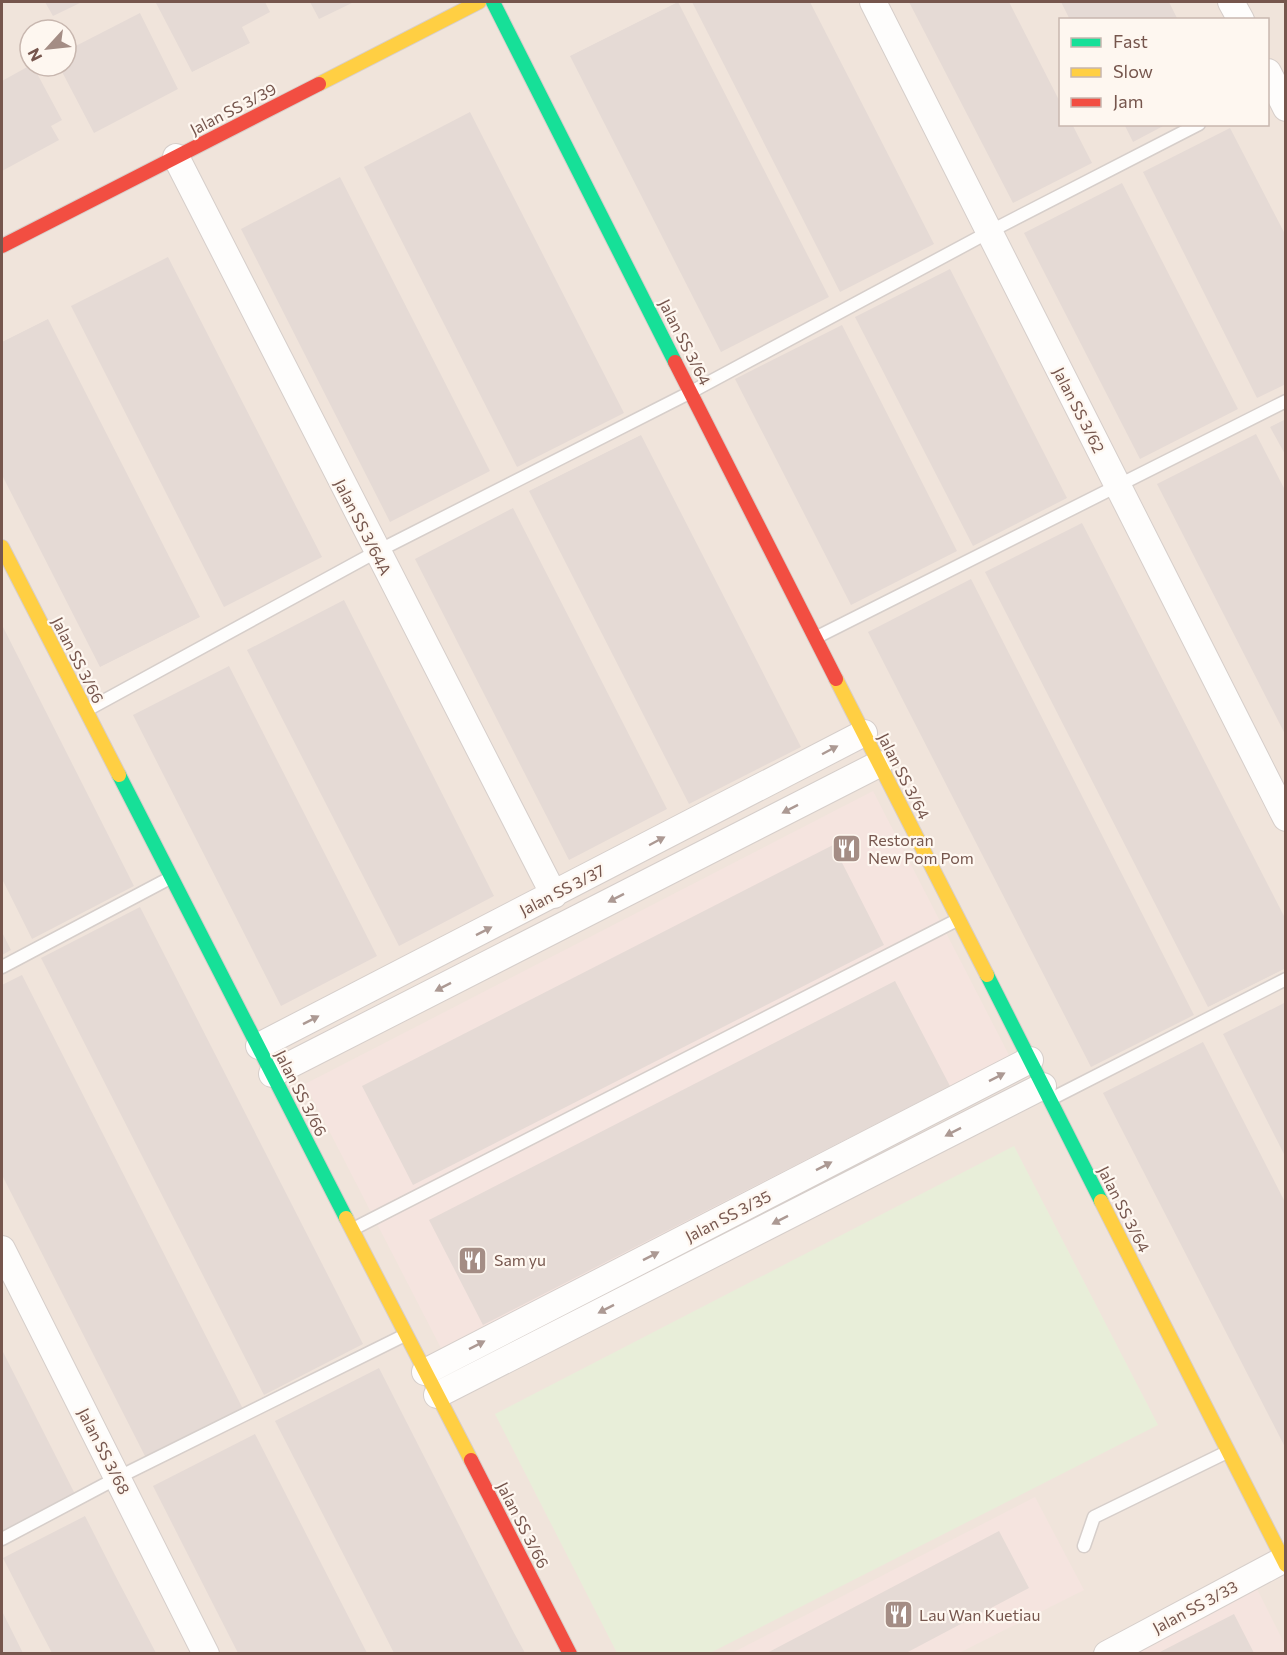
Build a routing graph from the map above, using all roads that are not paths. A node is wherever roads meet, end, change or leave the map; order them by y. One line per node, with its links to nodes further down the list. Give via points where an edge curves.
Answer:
1 (479, 2): 7 (street, Jalan SS 3/39)
2 (494, 2): 10 (street, Jalan SS 3/64)
3 (873, 2): 8 (street, Jalan SS 3/62)
4 (1231, 2): 5 (street)
5 (1239, 18)
6 (1195, 126): 8 (lane)
7 (176, 157): 9 (street, Jalan SS 3/39); 14 (street, Jalan SS 3/64A)
8 (989, 232): 10 (lane); 12 (street, Jalan SS 3/62)
9 (2, 246)
10 (691, 392): 14 (lane); 15 (street, Jalan SS 3/64)
11 (1286, 401): 12 (lane)
12 (1118, 488): 15 (lane); 19 (street, Jalan SS 3/62)
13 (2, 547): 16 (street, Jalan SS 3/66)
14 (376, 552): 16 (lane); 21 (street, Jalan SS 3/64A)
15 (816, 637): 17 (street, Jalan SS 3/64)
16 (86, 710): 20 (street, Jalan SS 3/66)
17 (864, 733): 18 (street, Jalan SS 3/64); 21 (street, Jalan SS 3/37, one-way to 17)
18 (879, 764): 22 (street, Jalan SS 3/64); 27 (street, Jalan SS 3/37, one-way to 27)
19 (1286, 818)
20 (172, 877): 23 (lane); 25 (street, Jalan SS 3/66)
21 (554, 895): 25 (street, Jalan SS 3/37, one-way to 21)
22 (958, 920): 26 (street, Jalan SS 3/64); 29 (lane)
23 (2, 967)
24 (1286, 979): 28 (lane)
25 (258, 1046): 27 (street, Jalan SS 3/66)
26 (1030, 1060): 28 (street, Jalan SS 3/64); 32 (street, Jalan SS 3/35, one-way to 26)
27 (272, 1074): 29 (street, Jalan SS 3/66)
28 (1046, 1093): 33 (street, Jalan SS 3/35, one-way to 33); 34 (street, Jalan SS 3/64)
29 (352, 1229): 31 (street, Jalan SS 3/66)
30 (2, 1249): 35 (street, Jalan SS 3/68)
31 (406, 1334): 32 (street, Jalan SS 3/66); 35 (lane)
32 (425, 1372): 33 (street, Jalan SS 3/66)
33 (437, 1395): 41 (street, Jalan SS 3/66)
34 (1228, 1451): 37 (lane, via 1094,1517); 38 (street, Jalan SS 3/64)
35 (117, 1478): 36 (lane); 40 (street, Jalan SS 3/68)
36 (2, 1539)
37 (1084, 1546)
38 (1284, 1563): 39 (street, Jalan SS 3/33)
39 (1113, 1652)
40 (206, 1653)
41 (570, 1653)

